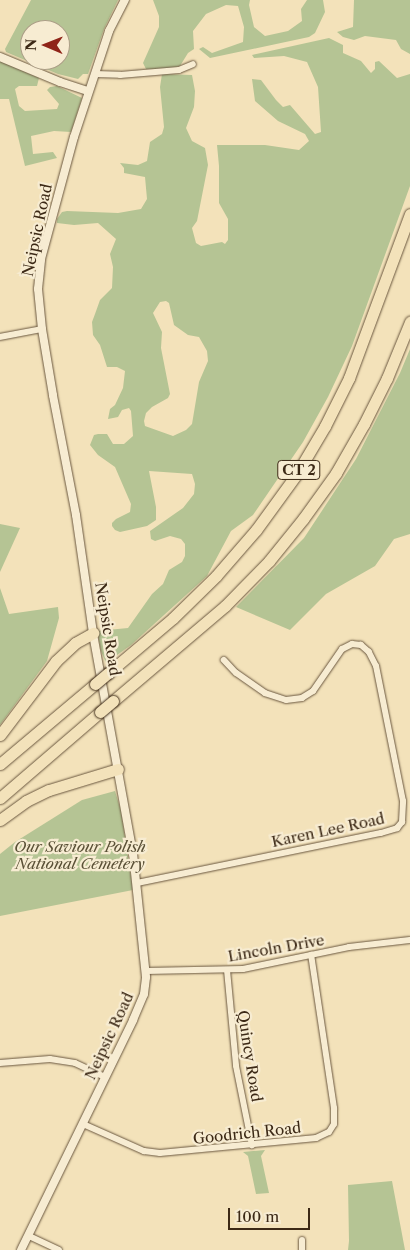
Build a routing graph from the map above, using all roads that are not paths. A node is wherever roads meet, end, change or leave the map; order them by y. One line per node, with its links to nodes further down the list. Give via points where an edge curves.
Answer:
1 (125, 0): 4 (street, Neipsic Road, via 109,31)
2 (0, 57): 5 (street)
3 (193, 64): 4 (street, via 179,70)
4 (95, 74): 5 (street, Neipsic Road)
5 (88, 91): 8 (street, Neipsic Road, via 41,259 38,289)
6 (410, 214): 13 (highway, CT 2, bridge, via 349,378 296,475 256,530 173,618)
7 (410, 322): 15 (highway, CT 2, bridge, via 388,378 336,473 265,565 221,610)
8 (42, 329): 9 (street); 10 (street, Neipsic Road, via 76,515)
9 (0, 337)
10 (93, 633): 12 (highway, via 76,643 50,668); 14 (street, Neipsic Road)
11 (224, 660): 17 (street, Karen Lee Road, via 236,673 265,693 286,700 302,698 313,691 342,648 361,645 370,652 376,666 403,801 402,822 397,828 381,833)
12 (0, 735)
13 (0, 764)
14 (118, 769): 16 (highway, via 49,790); 17 (street, Neipsic Road)
15 (0, 798)
16 (0, 820)
17 (137, 883): 21 (street, Neipsic Road)
18 (410, 940): 19 (street, Lincoln Drive)
19 (311, 955): 20 (street, Lincoln Drive); 25 (street, Goodrich Road, via 334,1124 329,1132 316,1138)
20 (227, 970): 21 (street, Lincoln Drive); 25 (street, Quincy Road, via 236,1066)
21 (146, 971): 23 (street, Neipsic Road, via 141,1004)
22 (0, 1063): 23 (street, via 50,1059 75,1063)
23 (105, 1077): 24 (street, Neipsic Road)
24 (83, 1124): 25 (street, Goodrich Road, via 144,1151 160,1153); 26 (street, Neipsic Road)
25 (252, 1145)
26 (29, 1236): 28 (street, Neipsic Road); 29 (street)
27 (302, 1240): 30 (street)
28 (21, 1250)
29 (59, 1250)
30 (302, 1250)

